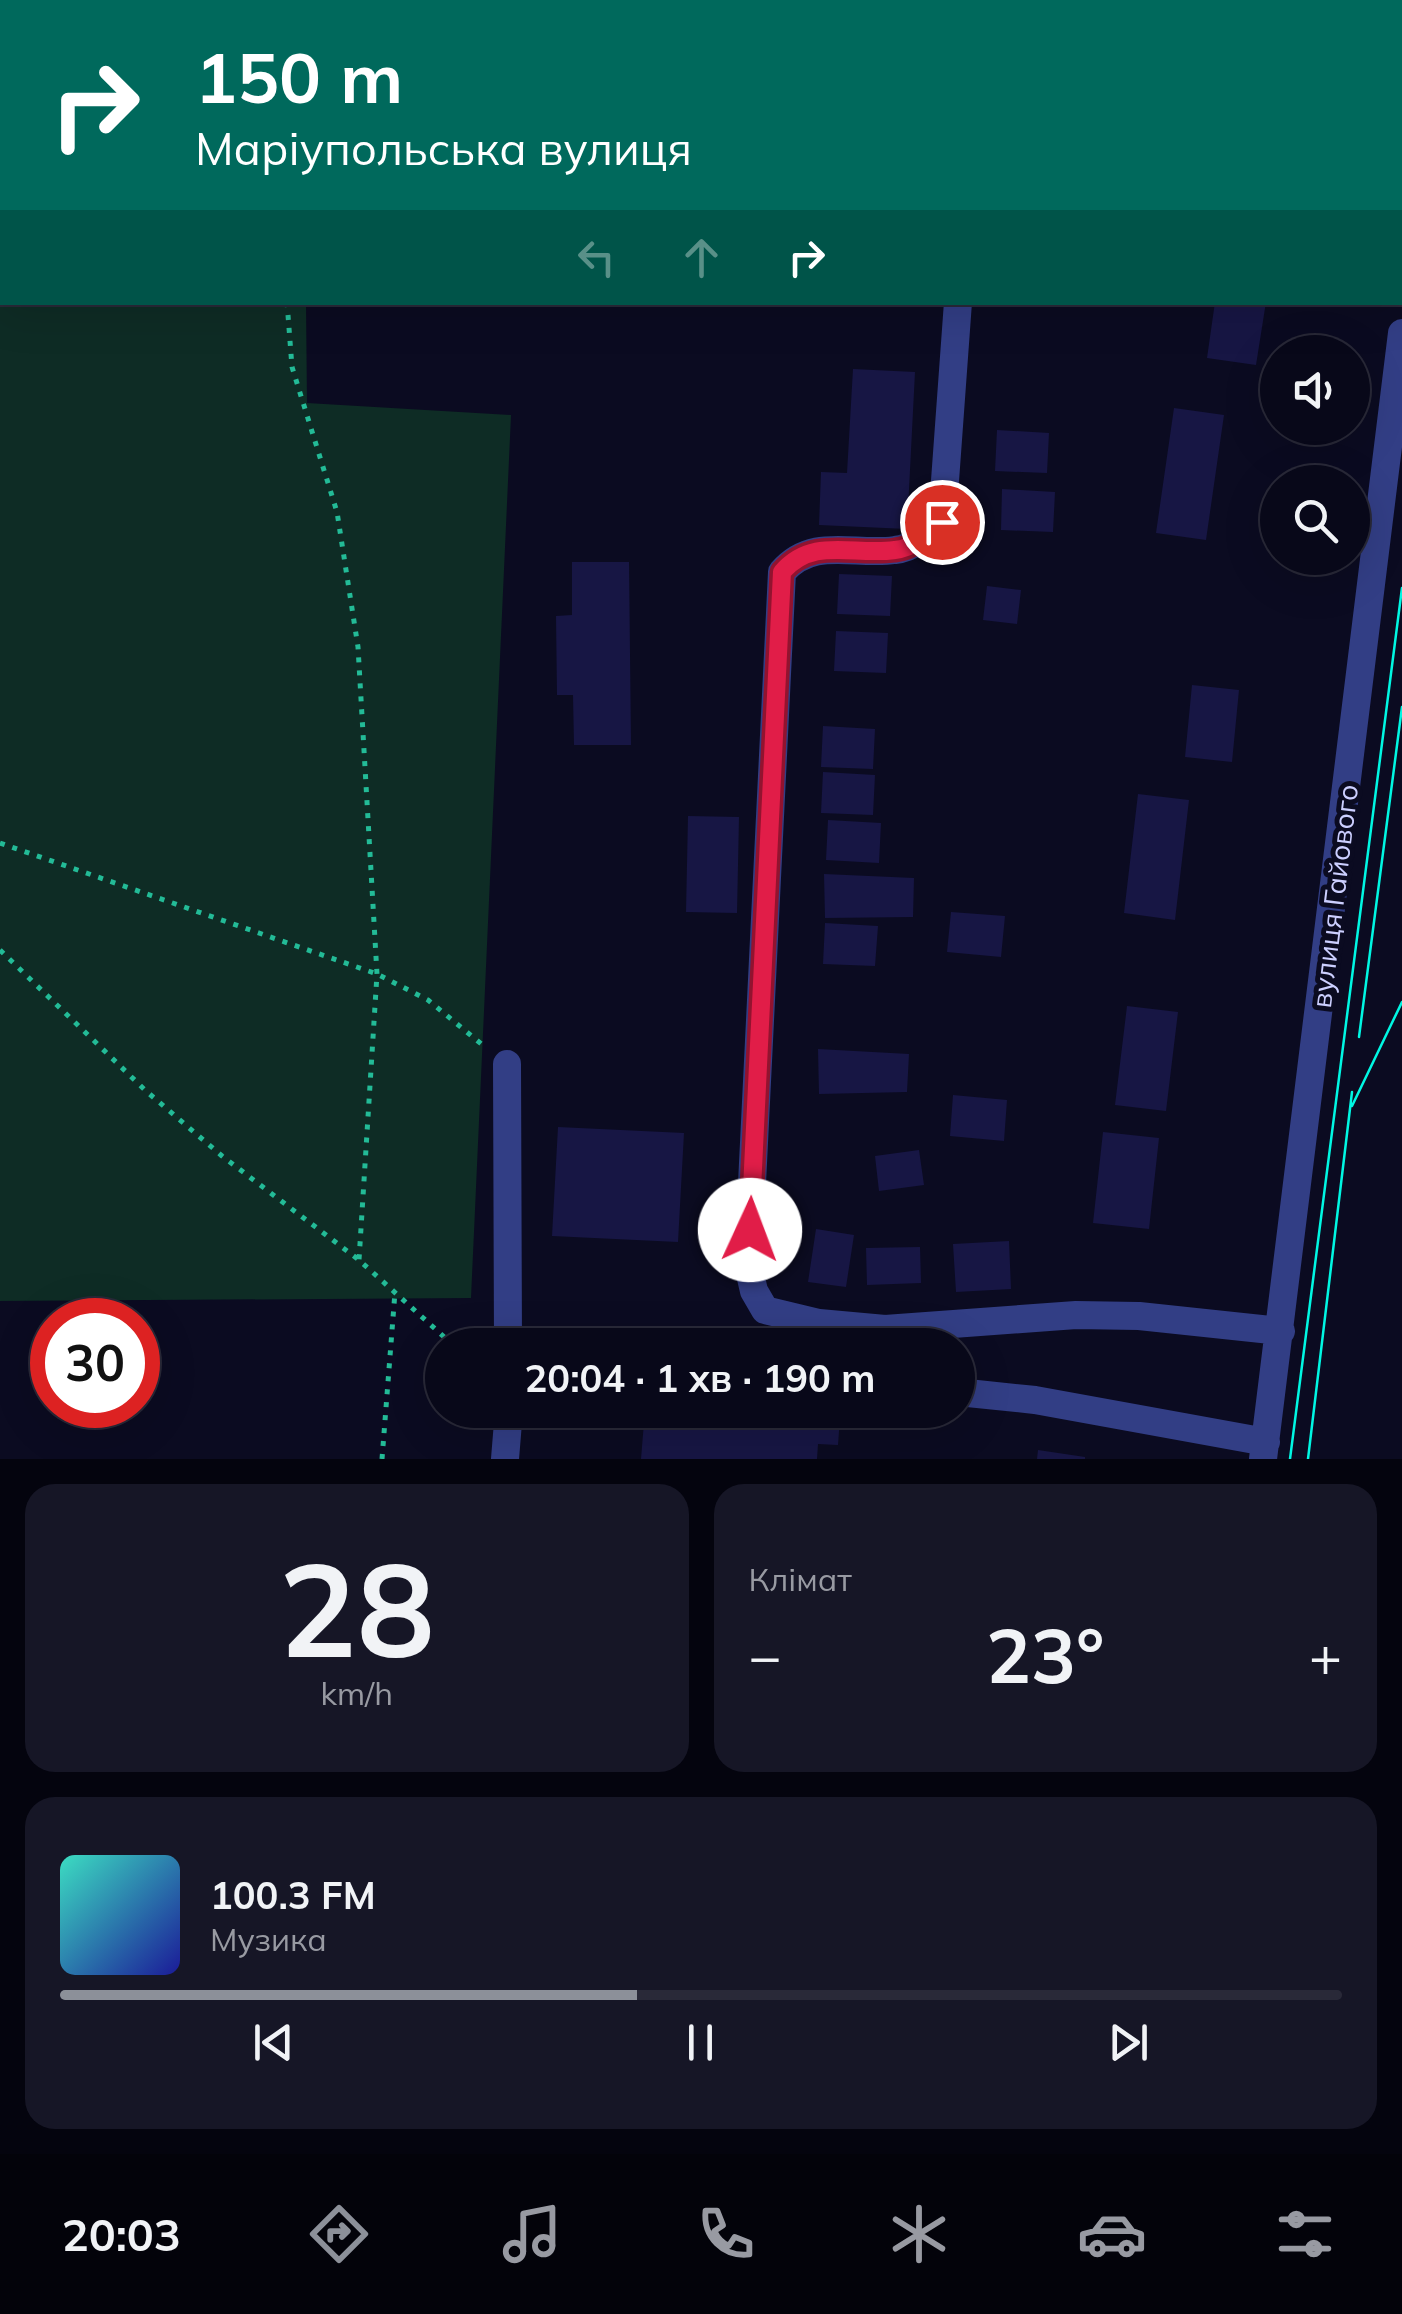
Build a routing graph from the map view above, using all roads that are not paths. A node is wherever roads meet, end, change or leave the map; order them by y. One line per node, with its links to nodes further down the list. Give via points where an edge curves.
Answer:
1 (958, 305): 5 (street, via 942,522 898,550 816,548 782,572 748,1265 754,1291 765,1310 884,1329 1076,1315)
2 (1402, 333): 5 (street, вулиця Гайового)
3 (507, 1064): 4 (street)
4 (508, 1328)
5 (1280, 1332): 8 (street, вулиця Гайового)
6 (975, 1394): 8 (street, via 1035,1400)
7 (508, 1428): 9 (street)
8 (1265, 1450)
9 (506, 1459)

